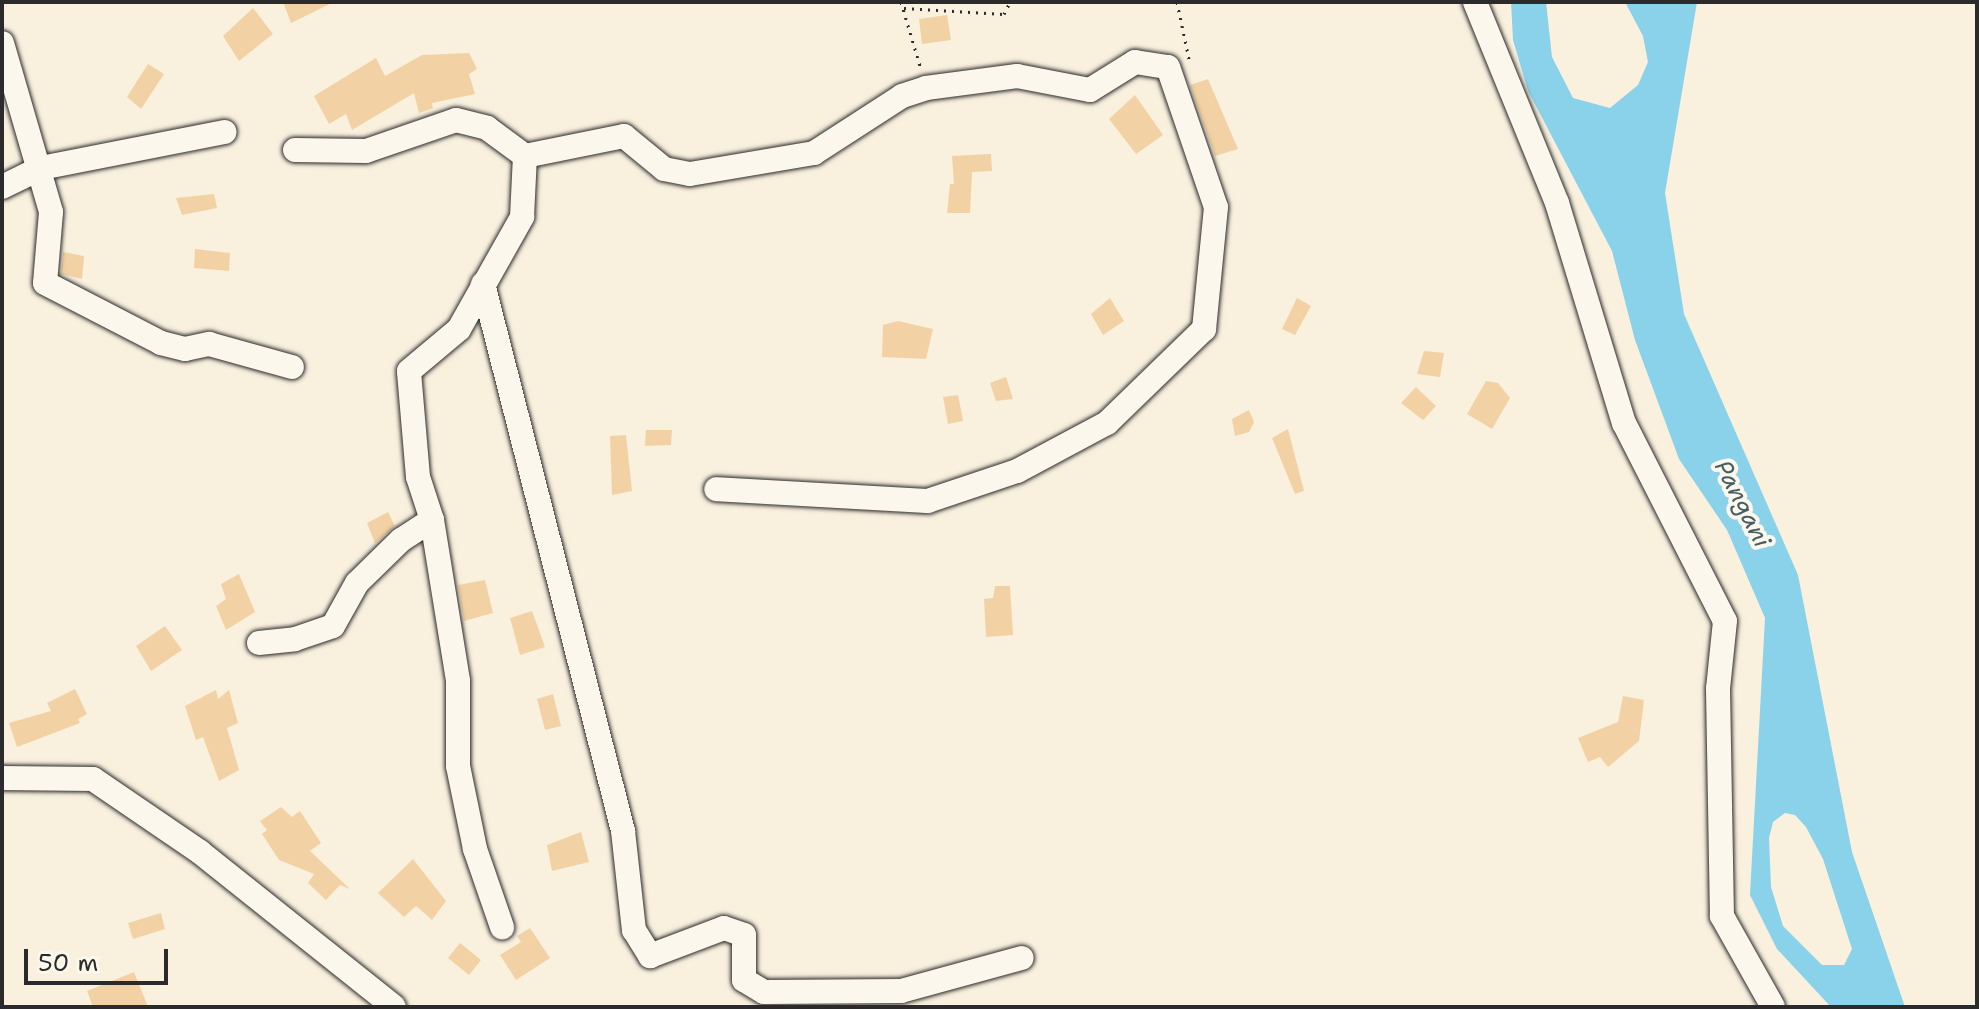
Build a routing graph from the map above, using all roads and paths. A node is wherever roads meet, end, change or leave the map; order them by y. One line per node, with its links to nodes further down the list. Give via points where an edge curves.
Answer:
1 (901, 2): 5 (path)
2 (1010, 2): 5 (path, via 1004,14)
3 (1177, 2): 7 (path, via 1190,61)
4 (1475, 2): 23 (street, via 1557,203 1624,423 1725,621 1718,689 1722,916)
5 (904, 8): 8 (path)
6 (2, 43): 12 (street)
7 (1168, 67): 8 (street, via 1135,62 1090,90 1017,76); 16 (street, via 1216,207 1204,329 1107,423 1017,471 928,501)
8 (926, 88): 11 (street, via 902,96 814,153 690,174 664,169 624,136)
9 (224, 132): 12 (street)
10 (295, 150): 11 (street, via 366,151 456,120 487,128)
11 (525, 156): 14 (street, via 522,217)
12 (41, 168): 13 (street); 15 (street, via 51,212 45,283 161,343 185,349 209,344)
13 (2, 187)
14 (483, 284): 17 (street, via 459,329 409,371 418,477); 21 (street, via 623,831 634,930 650,956 724,928 744,935 744,980 764,992 901,991)
15 (292, 367)
16 (716, 489)
17 (432, 520): 18 (street, via 401,540 357,583 333,626 295,639); 20 (street, via 458,681 458,766 475,849)
18 (259, 643)
19 (2, 778): 22 (street, via 93,779 200,852)
20 (502, 927)
21 (1022, 958)
22 (394, 1007)
23 (1773, 1007)

